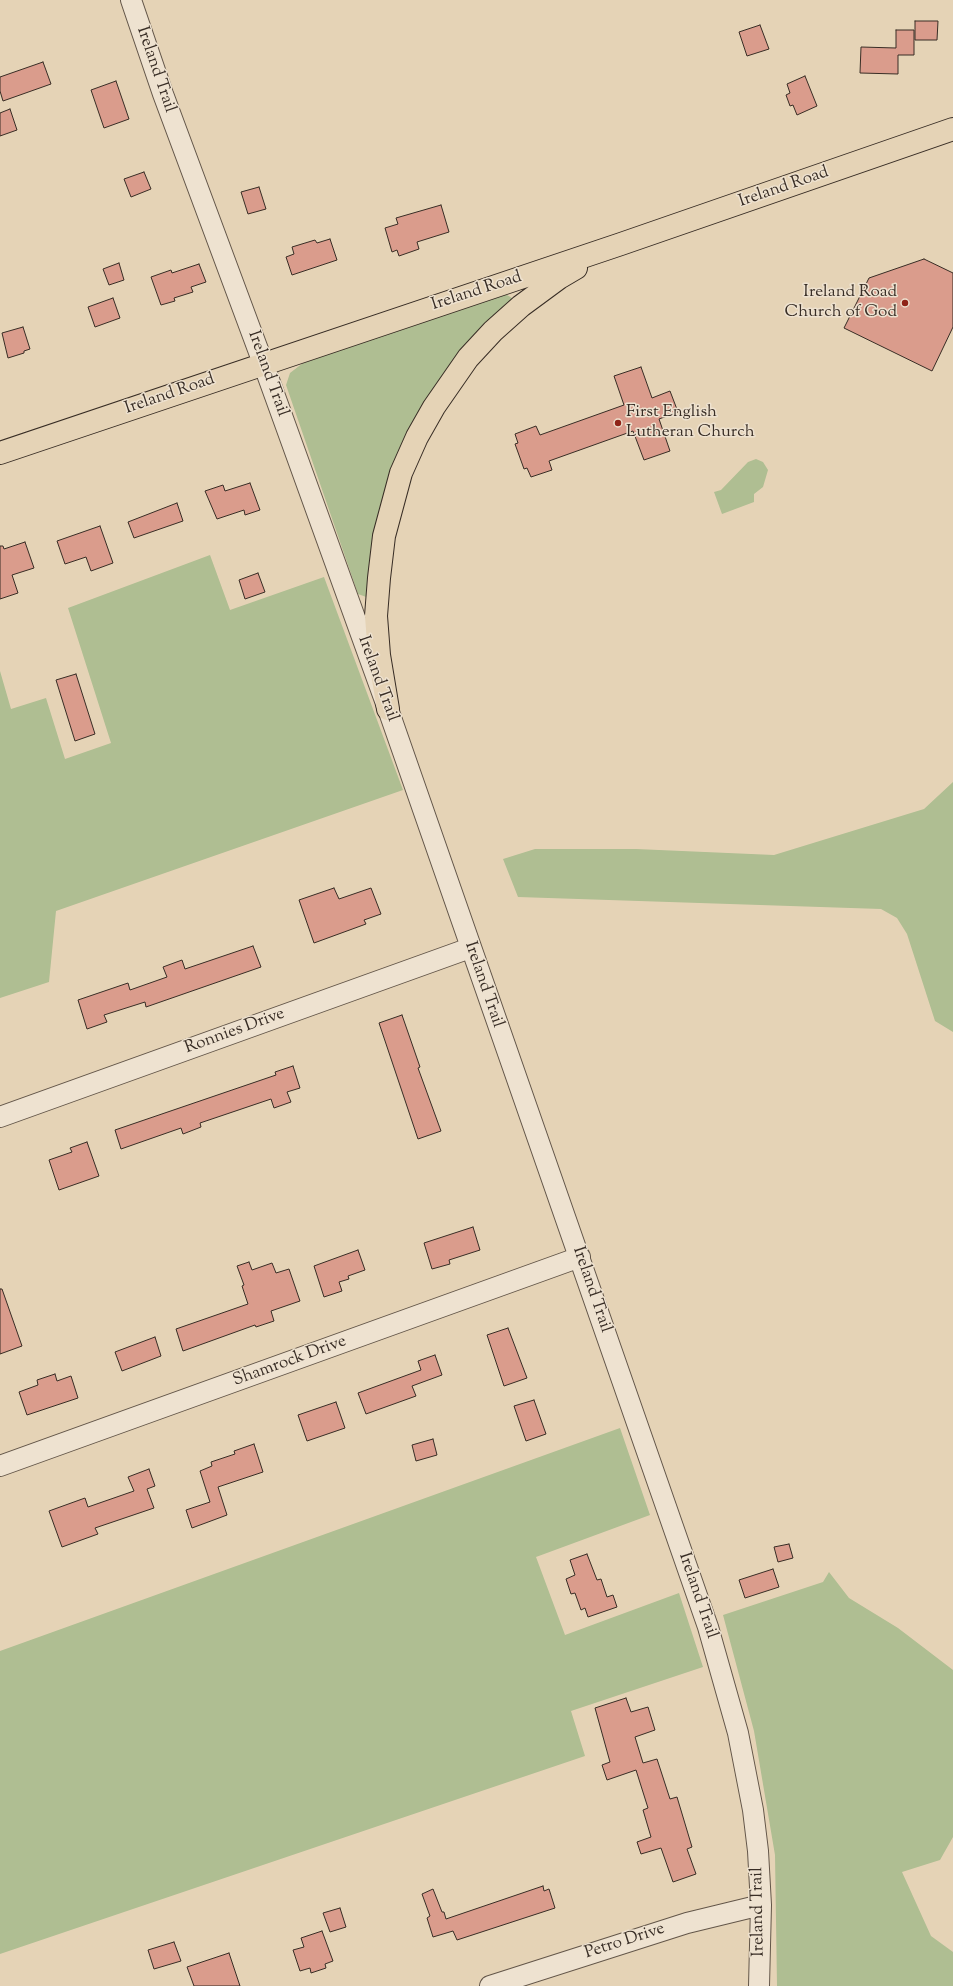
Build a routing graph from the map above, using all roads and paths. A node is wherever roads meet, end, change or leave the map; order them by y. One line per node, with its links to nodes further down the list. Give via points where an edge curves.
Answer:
1 (131, 0): 4 (street, Ireland Trail, via 192,173)
2 (953, 129): 3 (main road, Ireland Road)
3 (621, 244): 4 (main road, Ireland Road); 6 (main road, via 559,278 493,331 449,383 417,437 401,473 393,501 384,536 379,578 376,616 379,655)
4 (264, 363): 5 (main road, Ireland Road); 6 (street, Ireland Trail)
5 (0, 454)
6 (388, 709): 7 (street, Ireland Trail)
7 (470, 948): 8 (street, Ronnies Drive); 9 (street, Ireland Trail)
8 (0, 1116)
9 (580, 1257): 10 (street, Shamrock Drive); 11 (street, Ireland Trail, via 724,1678 752,1803)
10 (0, 1466)
11 (761, 1905): 12 (street, Petro Drive, via 687,1923); 13 (street, Ireland Trail)
12 (490, 1986)
13 (759, 1986)

